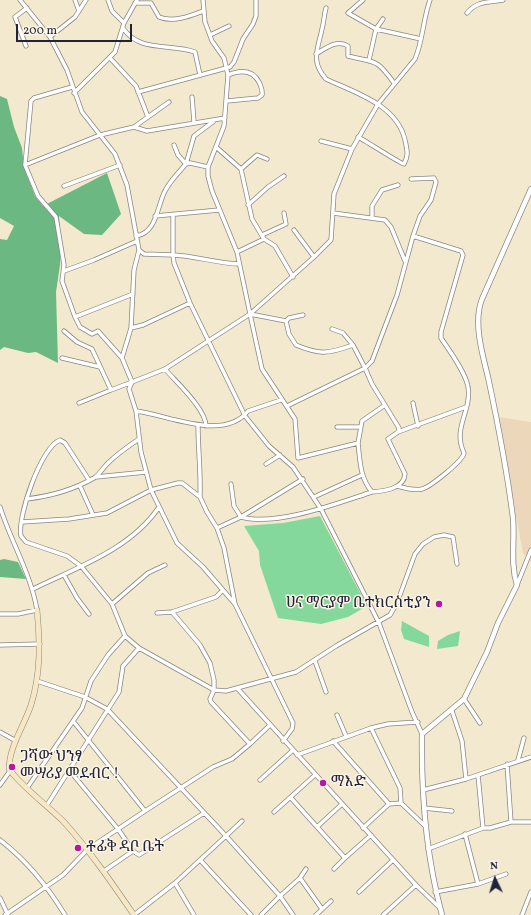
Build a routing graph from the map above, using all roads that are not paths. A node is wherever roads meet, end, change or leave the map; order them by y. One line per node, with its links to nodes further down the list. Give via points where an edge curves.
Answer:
1 (20, 0): 12 (street)
2 (75, 0): 14 (street)
3 (86, 0): 14 (street)
4 (108, 0): 18 (street, via 112,11)
5 (203, 0): 15 (street)
6 (256, 0): 29 (street, via 253,24 243,39 234,62)
7 (363, 0): 11 (street)
8 (430, 0): 24 (street)
9 (503, 0): 16 (street, via 483,2 473,6)
10 (136, 2): 15 (street, via 152,3 159,17 164,19 183,18); 18 (street)
11 (357, 2): 21 (street, via 348,13)
12 (27, 8): 23 (street); 25 (street, via 15,17)
13 (326, 8): 26 (street)
14 (79, 11): 23 (street, via 66,26)
15 (203, 11): 22 (street)
16 (467, 13)
17 (383, 19): 21 (street)
18 (124, 24): 20 (street)
19 (229, 26): 22 (street)
20 (123, 28): 27 (street, via 118,46); 30 (street, via 130,37 151,45 195,52)
21 (376, 28): 24 (street); 28 (street)
22 (210, 35): 29 (street)
23 (50, 36): 33 (street)
24 (420, 39): 32 (street, via 415,59)
25 (26, 46)
26 (316, 54): 28 (street, via 339,43 348,46 348,56); 39 (street, via 318,68 326,79)
27 (110, 58): 34 (street); 35 (street)
28 (369, 60): 32 (street, via 381,66)
29 (227, 68): 30 (street); 31 (street)
30 (200, 75): 34 (street)
31 (228, 75): 37 (street); 37 (street, via 243,72 252,74 263,92 258,98)
32 (394, 84): 39 (street)
33 (72, 86): 35 (street); 53 (street, via 31,101)
34 (138, 92): 40 (street)
35 (74, 93): 45 (street, via 86,120)
36 (192, 97): 43 (street)
37 (227, 101): 41 (street)
38 (169, 102): 40 (street)
39 (378, 104): 46 (street); 46 (street, via 392,114 403,130 408,155 404,164 400,164 384,151)
40 (148, 117): 44 (street)
41 (225, 118): 42 (street); 49 (street)
42 (215, 121): 43 (street); 52 (street, via 194,136)
43 (194, 122): 44 (street, via 147,131)
44 (134, 127): 45 (street)
45 (100, 135): 53 (street); 54 (street)
46 (358, 137): 50 (street)
47 (321, 141): 50 (street)
48 (174, 145): 52 (street)
49 (216, 147): 55 (street); 56 (street)
50 (352, 149): 66 (street, via 334,194)
51 (267, 159): 56 (street, via 257,155)
52 (186, 164): 55 (street); 67 (street, via 166,189)
53 (25, 165): 81 (street, via 38,196 56,217)
54 (120, 165): 60 (street); 71 (street, via 129,192)
55 (208, 167): 64 (street, via 209,183)
56 (241, 169): 63 (street)
57 (284, 176): 63 (street)
58 (411, 179): 72 (street, via 434,178 436,182 431,200 420,216)
59 (398, 184): 69 (street, via 382,190 372,206)
60 (64, 186)
61 (531, 189): 62 (street)
62 (529, 199): 146 (street, via 482,299 478,313 484,361 507,476 514,532 513,569)
63 (248, 204): 73 (street, via 252,219)
64 (219, 210): 68 (street); 76 (street)
65 (284, 213): 73 (street, via 286,224)
66 (333, 213): 69 (street); 78 (street, via 331,240)
67 (155, 216): 68 (street); 71 (street, via 149,230 143,235)
68 (173, 216): 77 (street)
69 (372, 218): 79 (street, via 388,222)
70 (294, 230): 78 (street)
71 (136, 236): 74 (street)
72 (413, 236): 79 (street); 106 (street, via 461,251 463,255 441,338 466,379 469,394)
73 (263, 237): 76 (street); 82 (street, via 275,246)
74 (137, 241): 75 (street); 81 (street)
75 (139, 250): 77 (street, via 144,254); 83 (street, via 134,270)
76 (237, 252): 80 (street)
77 (173, 255): 80 (street); 84 (street)
78 (314, 257): 82 (street)
79 (406, 262): 97 (street, via 397,295 372,361)
80 (239, 264): 85 (street)
81 (64, 271): 87 (street, via 62,281)
82 (293, 278): 85 (street)
83 (133, 294): 87 (street); 89 (street)
84 (190, 303): 89 (street); 92 (street)
85 (250, 314): 88 (street); 92 (street); 101 (street, via 262,369)
86 (303, 315): 88 (street)
87 (76, 317): 95 (street, via 82,329 92,334 98,332)
88 (286, 321): 93 (street, via 292,340 299,347 330,353)
89 (131, 328): 95 (street)
90 (332, 329): 93 (street, via 343,333)
91 (64, 331): 96 (street, via 77,342 92,349)
92 (208, 340): 98 (street); 108 (street)
93 (352, 345): 97 (street)
94 (62, 358): 96 (street)
95 (122, 358): 99 (street)
96 (100, 367): 100 (street)
97 (365, 368): 104 (street); 105 (street)
98 (165, 369): 99 (street); 110 (street, via 197,406)
99 (132, 382): 100 (street); 107 (street, via 129,389)
100 (111, 390): 102 (street)
101 (280, 400): 105 (street); 108 (street, via 250,410)
102 (79, 403)
103 (413, 403): 111 (street)
104 (385, 405): 113 (street, via 364,419); 114 (street, via 397,422)
105 (287, 406): 118 (street, via 295,419)
106 (466, 407): 111 (street); 128 (street, via 459,440 464,453 461,461 424,488)
107 (136, 411): 109 (street); 115 (street)
108 (245, 416): 110 (street, via 234,422); 117 (street, via 261,438)
109 (198, 425): 110 (street); 131 (street)
110 (206, 426)
111 (418, 426): 114 (street)
112 (337, 427): 113 (street)
113 (360, 427): 116 (street)
114 (398, 432): 128 (street, via 388,439 405,474)
115 (139, 439): 121 (street); 123 (street, via 101,469)
116 (358, 443): 118 (street); 122 (street)
117 (280, 456): 119 (street); 120 (street)
118 (298, 458): 120 (street)
119 (266, 464)
120 (293, 467): 124 (street)
121 (146, 472): 123 (street); 129 (street)
122 (362, 475): 130 (street); 132 (street)
123 (96, 477): 125 (street)
124 (303, 479): 132 (street); 138 (street)
125 (89, 480): 127 (street); 133 (street, via 66,443 58,441 38,469)
126 (231, 484): 138 (street, via 234,506)
127 (80, 486): 133 (street, via 50,496); 137 (street)
128 (397, 486): 130 (street)
129 (151, 490): 131 (street, via 182,483); 135 (street); 137 (street, via 111,512)
130 (372, 492): 136 (street)
131 (200, 497): 140 (street)
132 (314, 497): 136 (street)
133 (27, 499): 139 (street)
134 (0, 507): 147 (street)
135 (159, 507): 144 (street, via 147,524 132,536); 148 (street, via 177,543 204,567)
136 (321, 509): 138 (street, via 266,518); 156 (street)
137 (93, 515): 139 (street)
138 (241, 517): 140 (street)
139 (22, 522): 144 (street, via 20,532 23,540 67,556)
140 (217, 528): 150 (street, via 224,548)
141 (531, 550): 146 (street)
142 (458, 564): 156 (street, via 455,541 451,535 434,537 423,544 415,554 393,612)
143 (165, 565): 149 (street, via 148,573)
144 (81, 566): 145 (street); 149 (street)
145 (64, 574): 147 (street); 155 (street, via 76,598)
146 (517, 585): 168 (street)
147 (33, 589): 151 (street)
148 (223, 590): 150 (street); 152 (street, via 216,597)
149 (112, 604): 157 (street)
150 (235, 604): 162 (street)
151 (37, 610): 154 (street); 158 (main road)
152 (172, 612): 153 (street); 165 (street, via 206,653 214,674)
153 (157, 613)
154 (0, 614)
155 (89, 614)
156 (379, 622): 161 (street); 173 (street)
157 (125, 636): 160 (street); 167 (street, via 108,655)
158 (40, 644): 159 (street); 163 (main road)
159 (0, 645)
160 (139, 648): 165 (street); 169 (street, via 123,666 120,689)
161 (315, 661): 162 (street, via 291,674); 166 (street)
162 (271, 679): 164 (street); 182 (street, via 293,723 292,729)
163 (37, 681): 167 (street); 184 (main road, via 31,705)
164 (237, 688): 165 (street, via 226,691); 175 (street)
165 (214, 690): 185 (street, via 211,702)
166 (326, 692)
167 (85, 697): 169 (street); 172 (street, via 82,708)
168 (464, 699): 170 (street); 174 (street)
169 (108, 709): 180 (street); 199 (street)
170 (452, 710): 178 (street); 195 (street, via 462,741)
171 (337, 715): 179 (street)
172 (73, 721): 180 (street); 198 (street)
173 (418, 722): 176 (street); 178 (street)
174 (480, 723)
175 (270, 725): 182 (street); 185 (street)
176 (371, 728): 179 (street); 202 (street, via 400,788)
177 (0, 732): 184 (street)
178 (422, 734): 200 (street)
179 (346, 736): 183 (street)
180 (89, 738): 192 (street); 207 (street)
181 (524, 738): 189 (street)
182 (283, 741): 186 (street)
183 (333, 741): 187 (street); 204 (street)
184 (16, 742): 191 (main road, via 11,755)
185 (250, 744): 199 (street, via 228,761 218,764)
186 (292, 751): 187 (street); 196 (street)
187 (297, 755): 193 (street)
188 (531, 757): 189 (street)
189 (518, 760): 190 (street)
190 (507, 764): 194 (street); 212 (street)
191 (10, 771): 197 (street); 198 (main road)
192 (70, 771): 205 (street); 218 (street)
193 (315, 775): 201 (street); 203 (street)
194 (478, 775): 195 (street); 217 (street)
195 (466, 779): 200 (street)
196 (260, 780)
197 (0, 783)
198 (27, 788): 205 (main road)
199 (180, 788): 207 (street); 210 (street)
200 (423, 790): 206 (street)
201 (291, 798): 209 (street); 215 (street)
202 (401, 803): 204 (street); 214 (street)
203 (342, 804): 215 (street); 216 (street)
204 (389, 804): 216 (street)
205 (47, 805): 223 (main road)
206 (424, 808): 208 (street); 214 (street)
207 (144, 811): 218 (street)
208 (452, 811)
209 (274, 812)
210 (204, 813): 221 (street); 225 (street, via 142,854)
211 (242, 821): 221 (street)
212 (511, 822): 213 (street); 217 (street)
213 (531, 822)
214 (425, 826): 224 (street)
215 (317, 827): 226 (street)
216 (363, 828): 220 (street)
217 (483, 828): 219 (street)
218 (118, 829): 223 (street); 225 (street)
219 (465, 834): 224 (street); 235 (street)
220 (371, 835): 226 (street); 227 (street)
221 (226, 836): 228 (street); 241 (street)
222 (0, 840): 237 (street, via 10,847)
223 (88, 849): 231 (main road); 237 (street, via 63,875)
224 (428, 849): 239 (street)
225 (133, 851): 231 (street)
226 (345, 858): 230 (street)
227 (393, 860): 236 (street); 238 (street)
228 (201, 861): 234 (street); 250 (street)
229 (306, 869): 233 (street)
230 (334, 869)
231 (104, 871): 248 (main road)
232 (506, 874): 235 (street)
233 (300, 878): 241 (street); 245 (street)
234 (175, 883): 248 (street); 249 (street)
235 (478, 884): 239 (street)
236 (416, 885): 244 (street); 254 (street)
237 (46, 886): 246 (street); 247 (street)
238 (359, 892)
239 (435, 892): 244 (street)
240 (531, 892): 256 (street)
241 (280, 896): 251 (street); 252 (street)
242 (0, 898): 246 (street)
243 (332, 901): 245 (street)
244 (440, 908): 255 (street)
245 (322, 909): 253 (street)
246 (7, 914)
247 (65, 915)
248 (134, 915)
249 (194, 915)
250 (251, 915)
251 (261, 915)
252 (293, 915)
253 (316, 915)
254 (383, 915)
255 (442, 915)
256 (522, 915)

